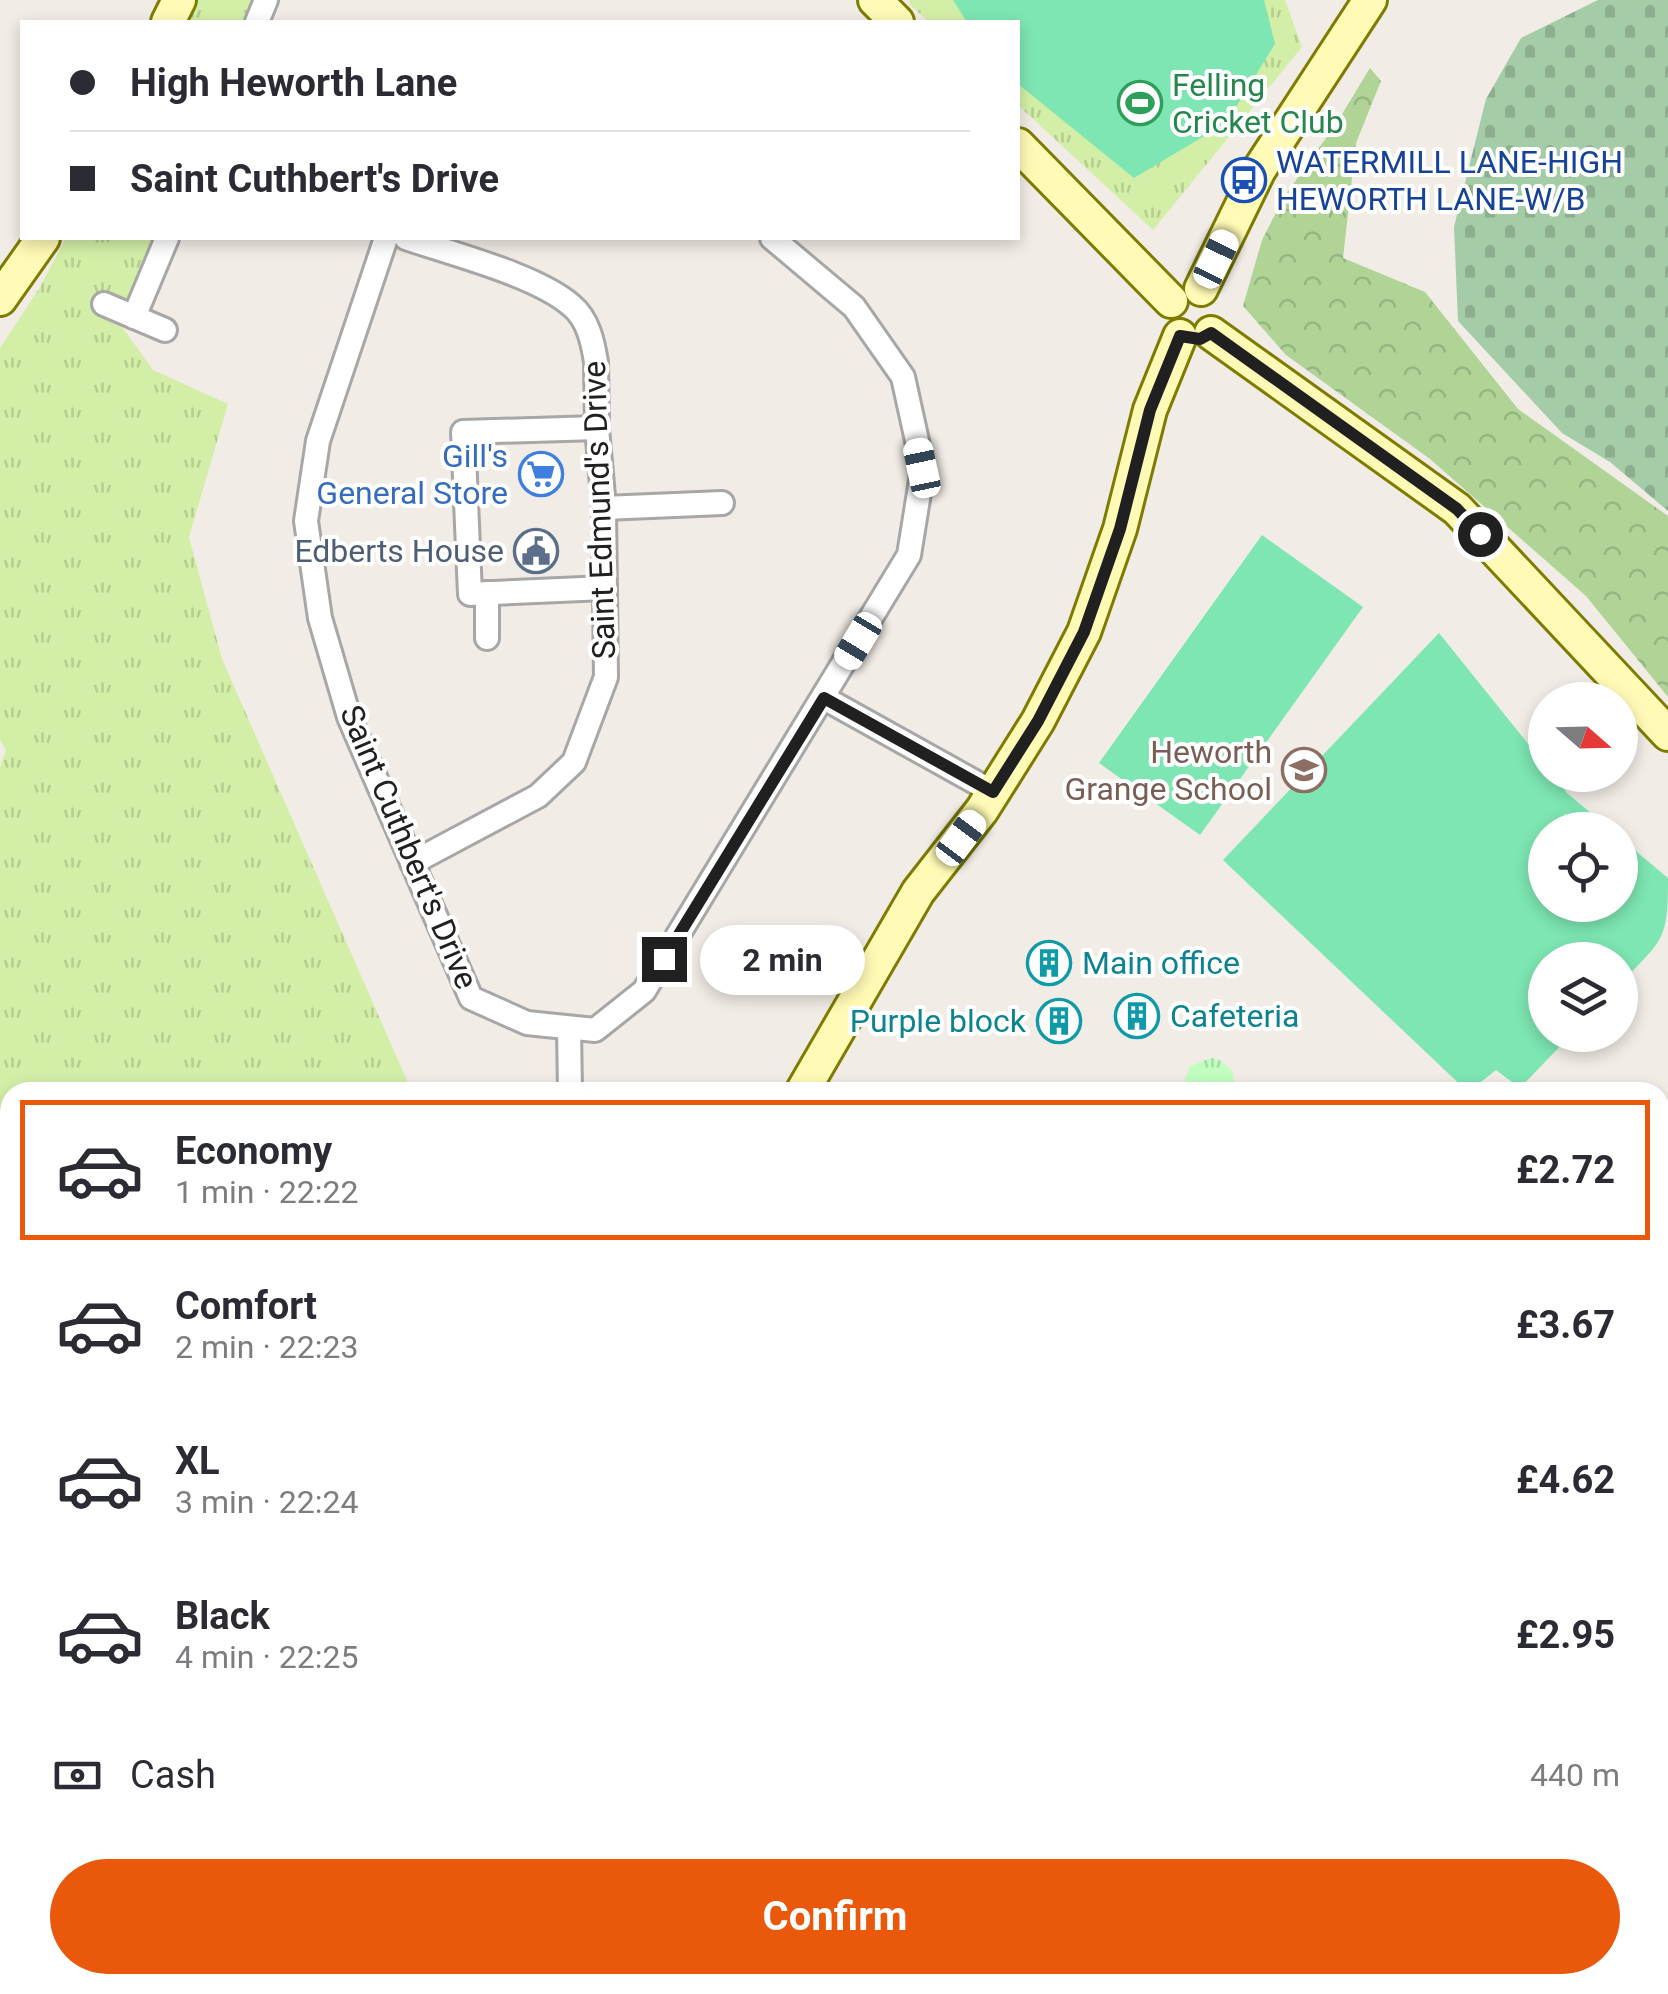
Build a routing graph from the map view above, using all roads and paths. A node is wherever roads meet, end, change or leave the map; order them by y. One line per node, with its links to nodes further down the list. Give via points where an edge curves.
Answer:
1 (874, 0): 3 (street)
2 (1370, 0): 10 (street)
3 (895, 20)
4 (1020, 147): 10 (street)
5 (41, 240): 11 (street)
6 (166, 240): 13 (street)
7 (385, 240): 25 (street, Saint Cuthbert's Drive, via 318,442 306,521 320,618 349,717)
8 (412, 240): 16 (street, Saint Edmund's Drive, via 540,286 575,307 592,337)
9 (774, 240): 22 (street, Saint Cuthbert's Drive, via 854,307 903,377 922,468 908,555)
10 (1186, 295): 15 (street, via 1168,320); 15 (street, via 1214,299 1218,307 1218,323)
11 (0, 299)
12 (104, 304): 13 (street)
13 (134, 317): 14 (street)
14 (165, 330)
15 (1195, 334): 23 (street, via 1457,509); 24 (street, via 1150,410 1120,529 1084,632)
16 (596, 428): 18 (street, Saint Edmund's Drive); 20 (street, via 463,432 470,594)
17 (722, 503): 18 (street)
18 (604, 508): 19 (street, Saint Edmund's Drive)
19 (605, 588): 20 (street); 25 (street, Saint Edmund's Drive, via 606,678 574,762 538,796)
20 (487, 593): 21 (street)
21 (487, 638)
22 (824, 698): 24 (street); 26 (street, Saint Cuthbert's Drive, via 644,991 595,1030)
23 (1668, 734)
24 (993, 792): 28 (street, via 918,892)
25 (412, 863): 26 (street, Saint Cuthbert's Drive, via 470,998 527,1024)
26 (569, 1028): 27 (street)
27 (570, 1082)
28 (808, 1082)

